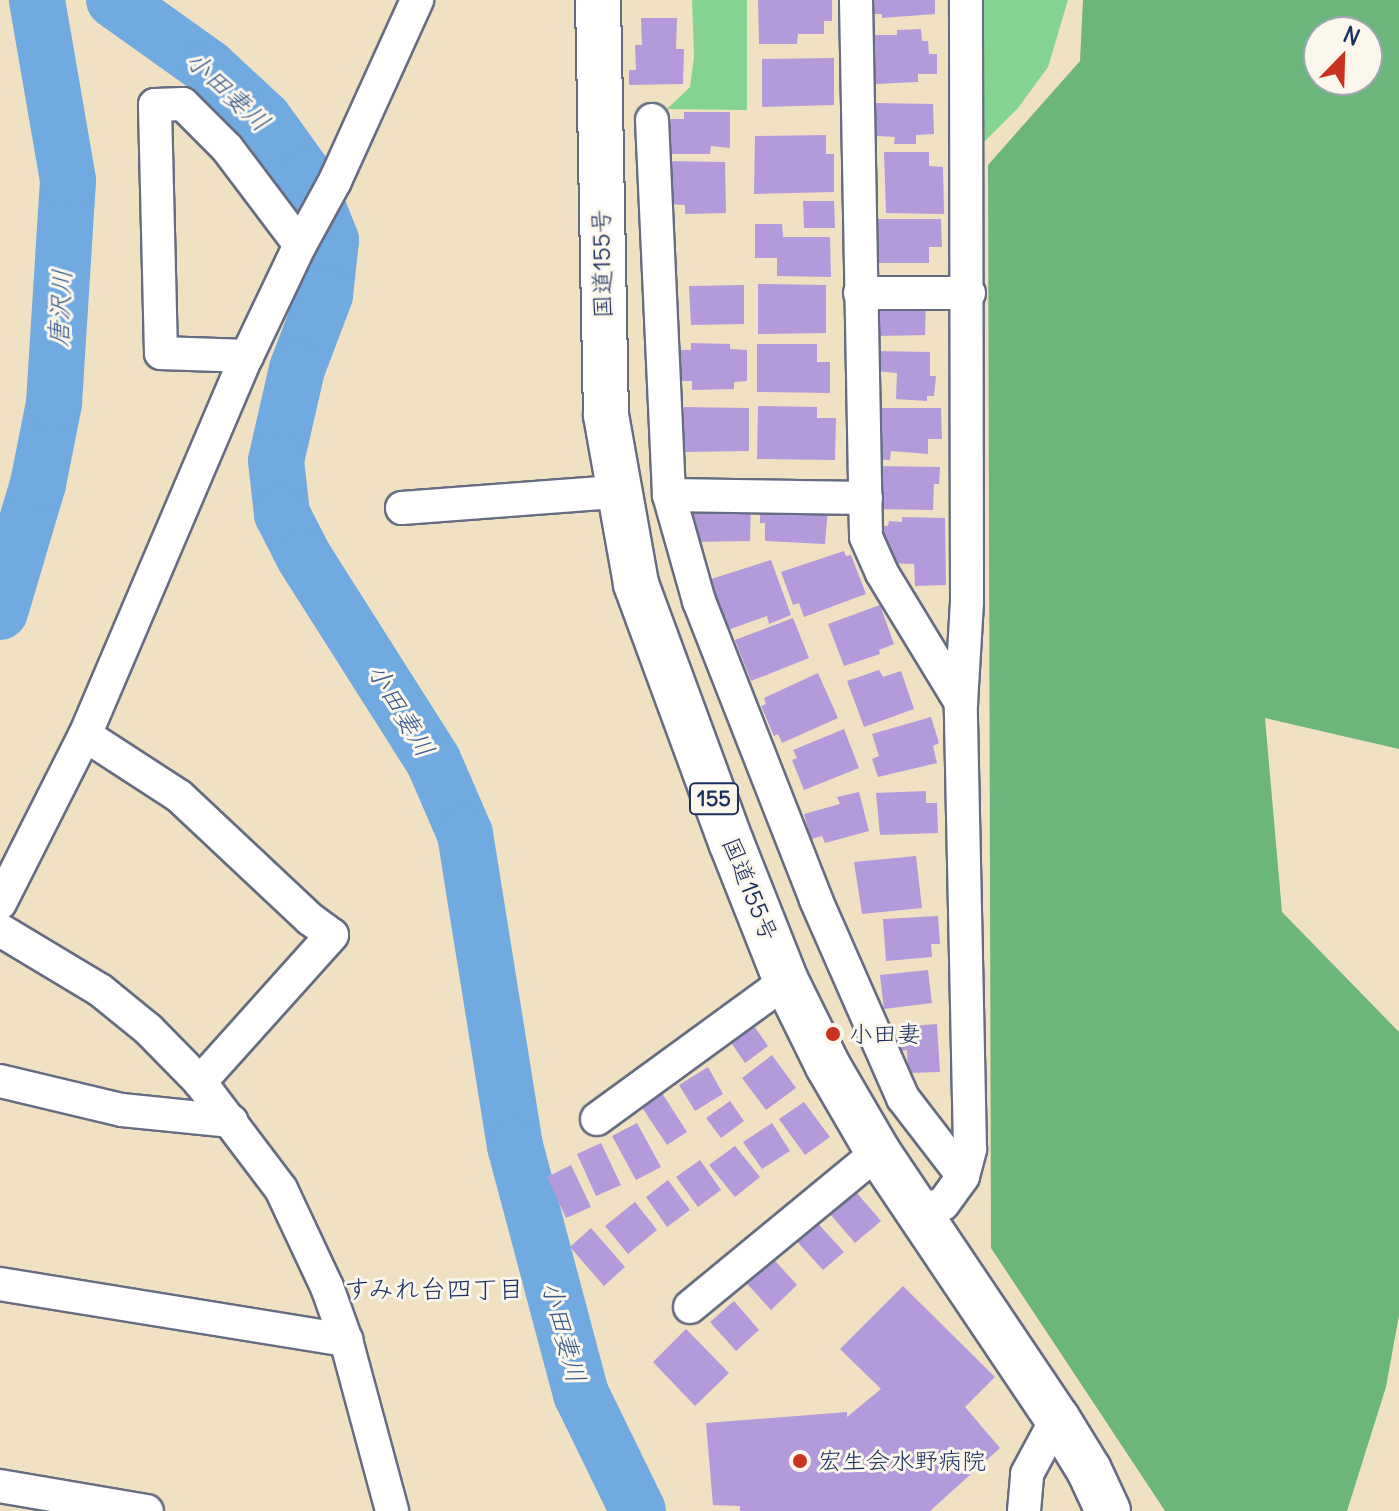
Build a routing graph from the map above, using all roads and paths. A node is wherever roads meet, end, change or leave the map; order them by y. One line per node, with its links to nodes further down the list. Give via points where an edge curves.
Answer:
1 (417, 0): 6 (street)
2 (598, 0): 10 (highway, 国道155号 / 155, via 603,354)
3 (856, 0): 7 (street)
4 (966, 0): 8 (street)
5 (652, 120): 11 (street)
6 (303, 239): 9 (street); 9 (street, via 183,104 155,105 161,353)
7 (860, 293): 8 (street); 12 (street)
8 (969, 293): 14 (street, via 967,601)
9 (247, 356): 15 (street)
10 (617, 492): 13 (street); 18 (highway, 国道155号 / 155, via 636,584)
11 (669, 495): 12 (street); 24 (street, via 699,601 816,900 903,1098)
12 (866, 498): 14 (street, via 866,537 882,573)
13 (402, 508)
14 (961, 703): 24 (street, via 970,1149)
15 (85, 735): 16 (street); 20 (street, via 179,796 332,935)
16 (0, 903)
17 (0, 930): 20 (street, via 100,990)
18 (786, 981): 21 (street); 23 (highway, 国道155号 / 155)
19 (0, 1081): 22 (street, via 122,1110)
20 (200, 1082): 22 (street)
21 (597, 1119)
22 (231, 1121): 28 (street, via 281,1189)
23 (878, 1152): 25 (highway, 国道155号 / 155); 27 (street)
24 (963, 1176): 25 (street, via 943,1204)
25 (918, 1211): 29 (highway, 国道155号 / 155)
26 (0, 1284): 28 (street)
27 (690, 1307)
28 (346, 1340): 32 (street)
29 (1057, 1418): 33 (street, via 1027,1474); 34 (highway, 国道155号 / 155)
30 (0, 1486): 31 (street)
31 (147, 1511)
32 (392, 1511)
33 (1024, 1511)
34 (1108, 1511)

